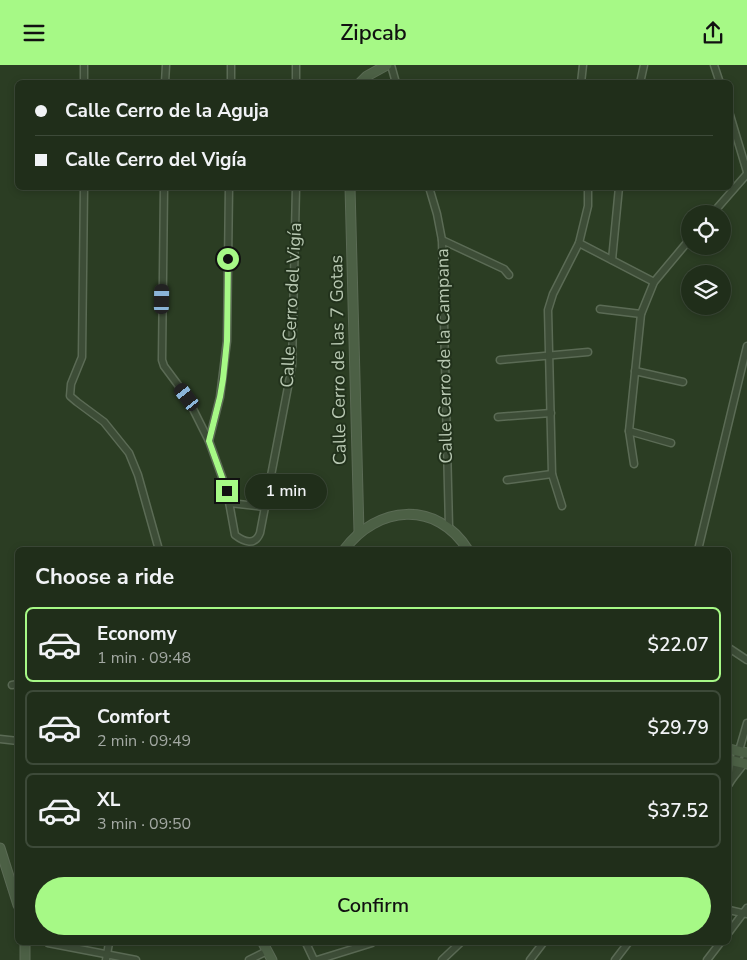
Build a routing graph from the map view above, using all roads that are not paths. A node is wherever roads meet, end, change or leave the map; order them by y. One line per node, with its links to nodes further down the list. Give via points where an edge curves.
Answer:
1 (84, 65): 9 (street)
2 (166, 65): 10 (street)
3 (231, 65): 11 (street)
4 (296, 65): 12 (street)
5 (389, 65): 13 (street); 14 (street)
6 (583, 65): 15 (street)
7 (644, 65): 16 (street)
8 (714, 65): 17 (street)
9 (84, 80)
10 (165, 80)
11 (231, 80)
12 (296, 80)
13 (363, 80)
14 (395, 80)
15 (581, 80)
16 (641, 80)
17 (719, 80)
18 (733, 125): 19 (street)
19 (747, 173): 20 (street)
20 (733, 189)
21 (84, 190): 58 (street, via 82,357 70,396 104,422 129,453)
22 (164, 190): 48 (street, Calle Cerro del Vigía, via 162,360 187,397)
23 (229, 190): 48 (street, via 227,341 220,397)
24 (296, 190): 55 (street, Calle Cerro del Vigía, via 292,366)
25 (350, 190): 57 (street, Calle Cerro de las 7 Gotas)
26 (430, 190): 31 (street, Calle Cerro de la Campana)
27 (588, 190): 32 (street, via 588,206)
28 (619, 190): 34 (street)
29 (732, 190): 30 (street)
30 (720, 205)
31 (442, 240): 35 (street, via 504,269); 56 (street, Calle Cerro de la Campana)
32 (579, 243): 34 (street); 41 (street, via 550,301)
33 (681, 250): 36 (street)
34 (612, 260): 36 (street)
35 (508, 275)
36 (654, 282): 38 (street)
37 (600, 309): 38 (street)
38 (641, 313): 43 (street)
39 (747, 346): 61 (street)
40 (588, 353): 41 (street)
41 (548, 356): 42 (street); 45 (street)
42 (500, 360)
43 (634, 371): 44 (street); 47 (street)
44 (683, 382)
45 (551, 413): 46 (street); 51 (street)
46 (498, 417)
47 (629, 431): 49 (street); 50 (street)
48 (209, 441): 53 (street, Calle Cerro del Vigía)
49 (671, 443)
50 (634, 464)
51 (552, 474): 52 (street); 54 (street)
52 (507, 479)
53 (230, 503): 55 (street); 55 (street, Calle Cerro del Vigía, via 236,535 246,542 257,539)
54 (562, 506)
55 (265, 507)
56 (449, 527): 57 (street, via 436,519 402,514 382,519); 60 (street)
57 (359, 532): 59 (street)
58 (158, 547)
59 (346, 547)
60 (466, 547)
61 (699, 547)
62 (731, 649): 63 (street)
63 (747, 661)
64 (747, 723): 68 (street)
65 (0, 739): 66 (street)
66 (15, 741)
67 (731, 751): 68 (street)
68 (741, 759): 69 (street)
69 (731, 781)
70 (0, 848): 71 (street)
71 (15, 897)
72 (731, 909): 73 (street)
73 (746, 912): 74 (street)
74 (731, 930)
75 (25, 945): 85 (street)
76 (56, 945): 84 (street)
77 (307, 945): 89 (street)
78 (365, 945): 89 (street)
79 (458, 945): 90 (street)
80 (541, 945): 91 (street)
81 (626, 945): 92 (street)
82 (718, 945): 93 (street)
83 (265, 947): 87 (street); 88 (street)
84 (107, 957): 86 (street)
85 (24, 960)
86 (136, 960)
87 (249, 960)
88 (272, 960)
89 (315, 960)
90 (442, 960)
91 (530, 960)
92 (615, 960)
93 (707, 960)

